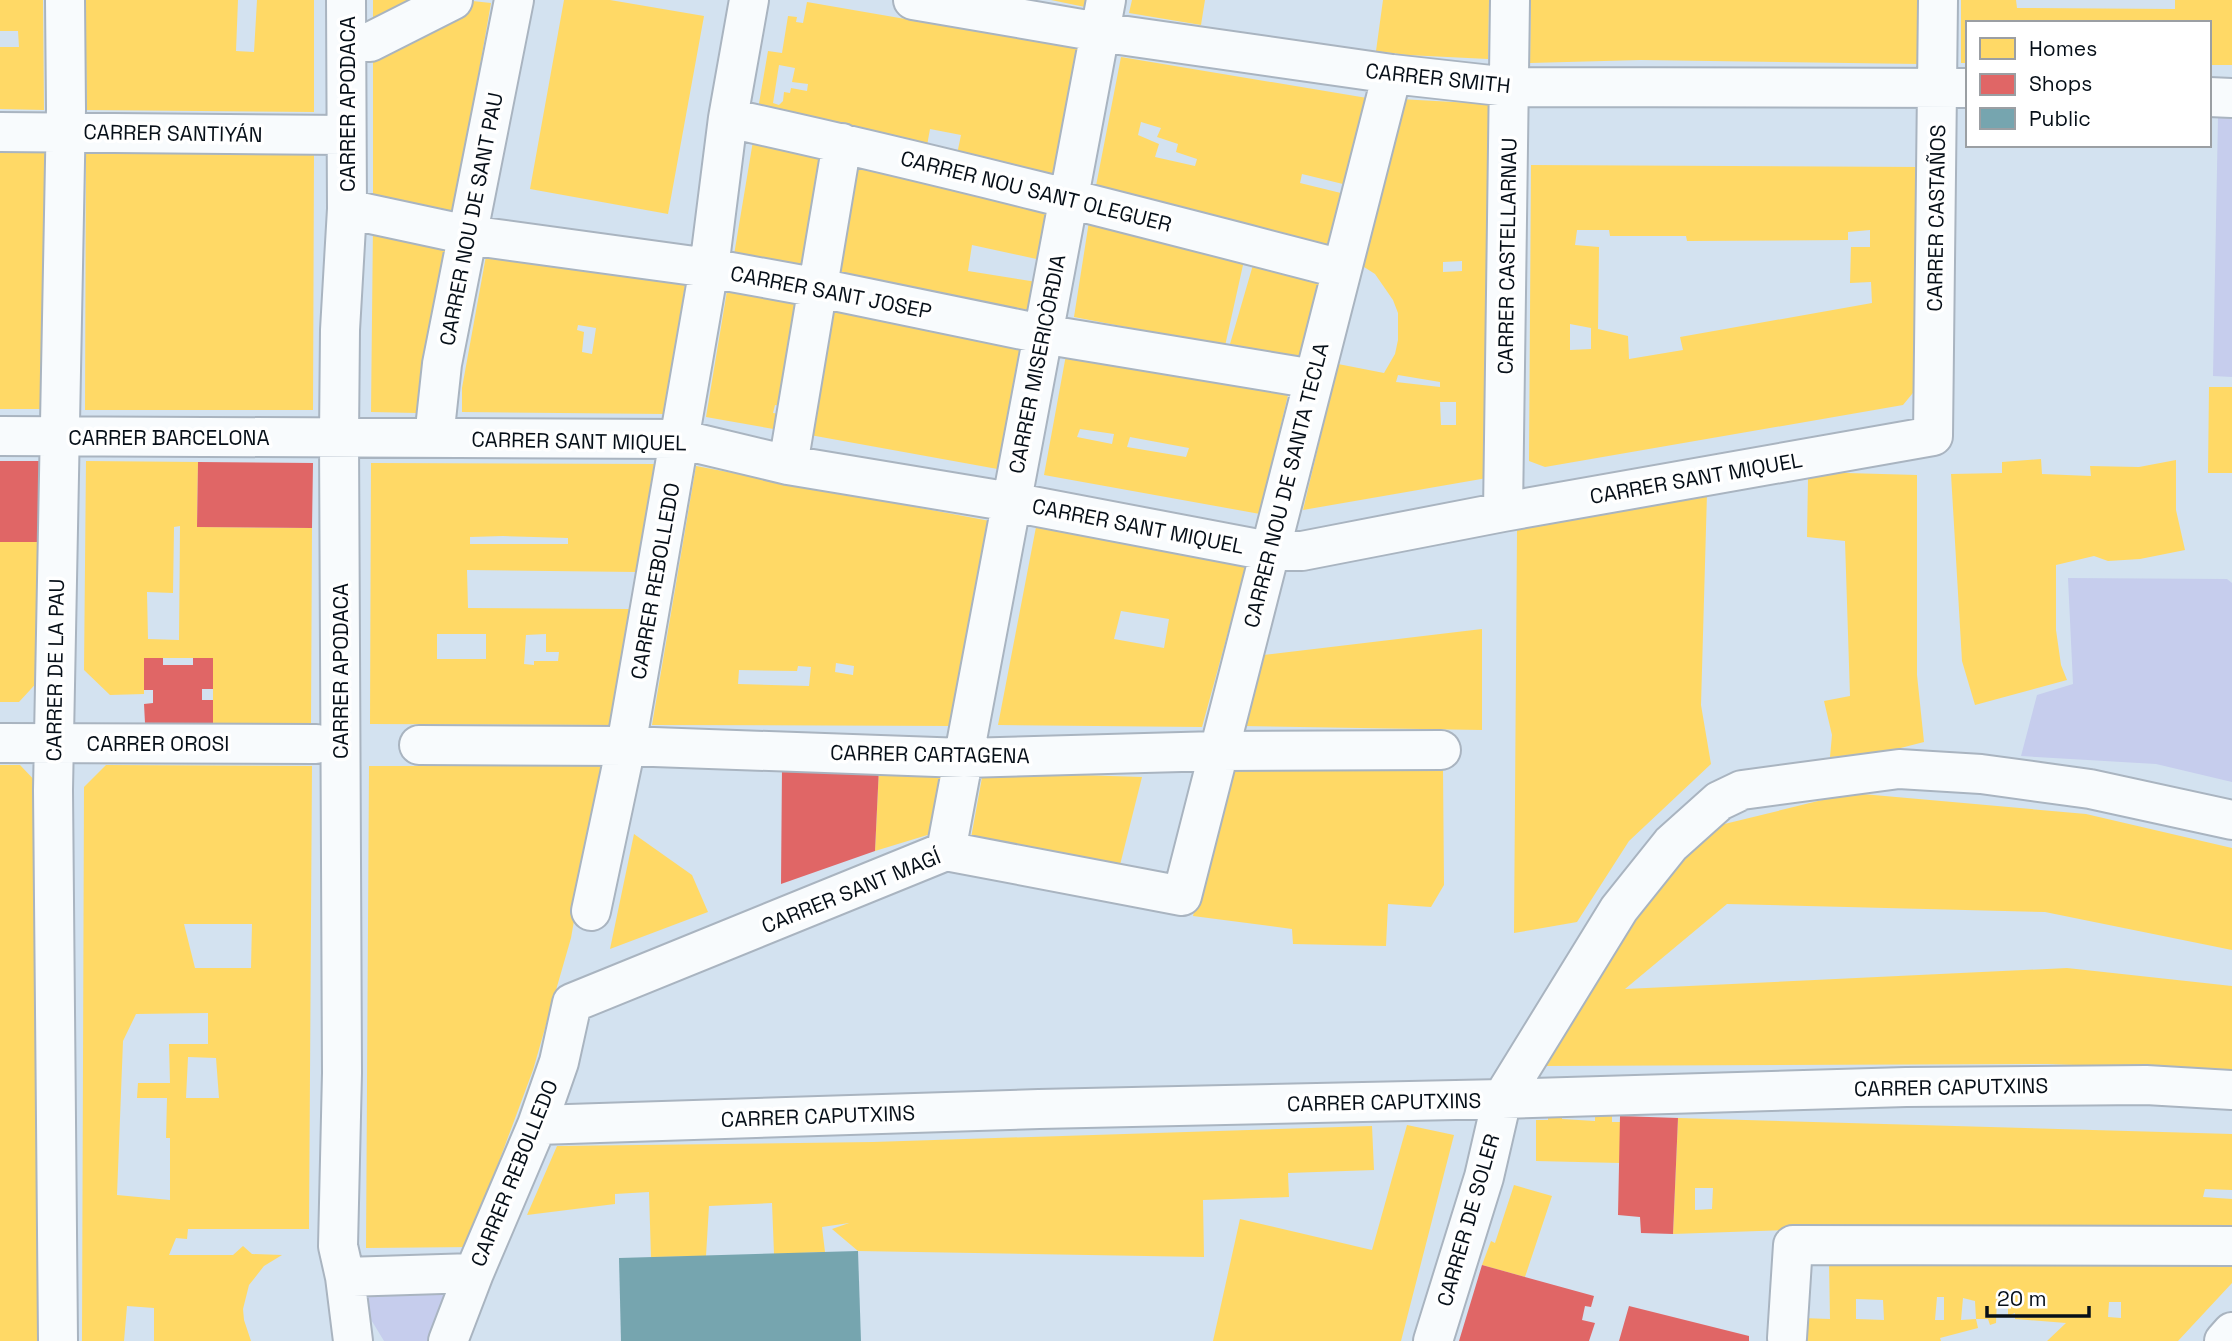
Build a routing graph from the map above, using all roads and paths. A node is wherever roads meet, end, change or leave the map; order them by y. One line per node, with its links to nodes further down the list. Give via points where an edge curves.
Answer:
1 (65, 0): 17 (street, CARRER DE LA PAU)
2 (346, 0): 10 (street, CARRER APODACA)
3 (453, 0): 10 (street, via 370,42)
4 (514, 0): 23 (street, CARRER NOU DE SANT PAU)
5 (749, 0): 16 (street, CARRER REBOLLEDO)
6 (913, 0): 9 (street, CARRER SMITH)
7 (1510, 0): 12 (street, CARRER CASTELLARNAU)
8 (1938, 0): 13 (street, CARRER CASTAÑOS)
9 (1103, 16): 11 (street, CARRER SMITH); 21 (street, CARRER MISERICÒRDIA)
10 (347, 42): 19 (street, CARRER APODACA)
11 (1392, 74): 12 (street, CARRER SMITH); 25 (street, CARRER NOU DE SANTA TECLA)
12 (1509, 87): 13 (street, CARRER SMITH); 37 (street, CARRER CASTELLARNAU)
13 (1953, 88): 31 (street, CARRER CASTAÑOS)
14 (2211, 97): 15 (street)
15 (2232, 97)
16 (728, 118): 20 (street, CARRER NOU SANT OLEGUER); 24 (street, CARRER REBOLLEDO)
17 (66, 131): 18 (street, CARRER SANTIYÁN); 19 (street, CARRER SANTIYÁN); 30 (street, CARRER DE LA PAU)
18 (0, 132)
19 (346, 135): 22 (street, CARRER APODACA)
20 (842, 143): 21 (street, CARRER NOU SANT OLEGUER); 26 (street)
21 (1069, 198): 25 (street, CARRER NOU SANT OLEGUER); 27 (street, CARRER MISERICÒRDIA)
22 (347, 209): 23 (street, CARRER SANT JOSEP); 32 (street, CARRER APODACA)
23 (468, 235): 24 (street, CARRER SANT JOSEP); 33 (street, CARRER NOU DE SANT PAU, via 442,364)
24 (709, 268): 26 (street, CARRER SANT JOSEP); 34 (street, CARRER REBOLLEDO)
25 (1342, 269): 28 (street, CARRER NOU DE SANTA TECLA)
26 (819, 288): 27 (street, CARRER SANT JOSEP); 35 (street)
27 (1042, 334): 28 (street, CARRER SANT JOSEP); 36 (street, CARRER MISERICÒRDIA)
28 (1314, 379): 38 (street, CARRER NOU DE SANTA TECLA)
29 (0, 436): 30 (street, CARRER BARCELONA)
30 (60, 436): 32 (street, CARRER BARCELONA); 40 (street, CARRER DE LA PAU)
31 (1933, 436): 37 (street, CARRER SANT MIQUEL)
32 (338, 437): 33 (street, CARRER SANT MIQUEL); 41 (street, CARRER APODACA)
33 (434, 438): 34 (street, CARRER SANT MIQUEL)
34 (679, 439): 35 (street, CARRER SANT MIQUEL); 43 (street, CARRER REBOLLEDO)
35 (788, 464): 36 (street, CARRER SANT MIQUEL)
36 (1011, 502): 38 (street, CARRER SANT MIQUEL); 46 (street, CARRER MISERICÒRDIA)
37 (1503, 512): 38 (street, CARRER SANT MIQUEL, via 1302,551)
38 (1269, 551): 45 (street, CARRER NOU DE SANTA TECLA)
39 (0, 743): 40 (street, CARRER OROSI)
40 (53, 743): 41 (street, CARRER OROSI); 60 (street, CARRER DE LA PAU)
41 (328, 743): 57 (street, CARRER APODACA, via 342,1073 338,1246)
42 (419, 745): 43 (street, CARRER CARTAGENA)
43 (626, 746): 46 (street, CARRER CARTAGENA); 50 (street, CARRER REBOLLEDO)
44 (1441, 750): 45 (street, CARRER CARTAGENA)
45 (1218, 751): 46 (street, CARRER CARTAGENA); 49 (street, CARRER NOU DE SANTA TECLA)
46 (964, 758): 48 (street, CARRER MISERICÒRDIA)
47 (2232, 820): 53 (street, CARRER DE SOLER, via 2090,789 1899,769 1742,790 1720,801 1671,844 1619,909)
48 (946, 851): 49 (street, CARRER SANT MAGÍ); 51 (street, CARRER SANT MAGÍ)
49 (1182, 896)
50 (591, 911)
51 (572, 1003): 54 (street, CARRER REBOLLEDO, via 559,1062)
52 (2232, 1090): 53 (street, CARRER CAPUTXINS, via 2146,1085 1920,1087)
53 (1502, 1099): 54 (street, CARRER CAPUTXINS); 63 (street, CARRER DE SOLER, via 1484,1177)
54 (537, 1125): 56 (street, CARRER REBOLLEDO)
55 (2232, 1247): 59 (street, via 1793,1245)
56 (474, 1272): 57 (street); 62 (street, CARRER REBOLLEDO)
57 (345, 1277): 61 (street, CARRER APODACA)
58 (2232, 1332): 64 (street)
59 (1787, 1338)
60 (58, 1341)
61 (353, 1341)
62 (449, 1341)
63 (1433, 1341)
64 (2224, 1341)

